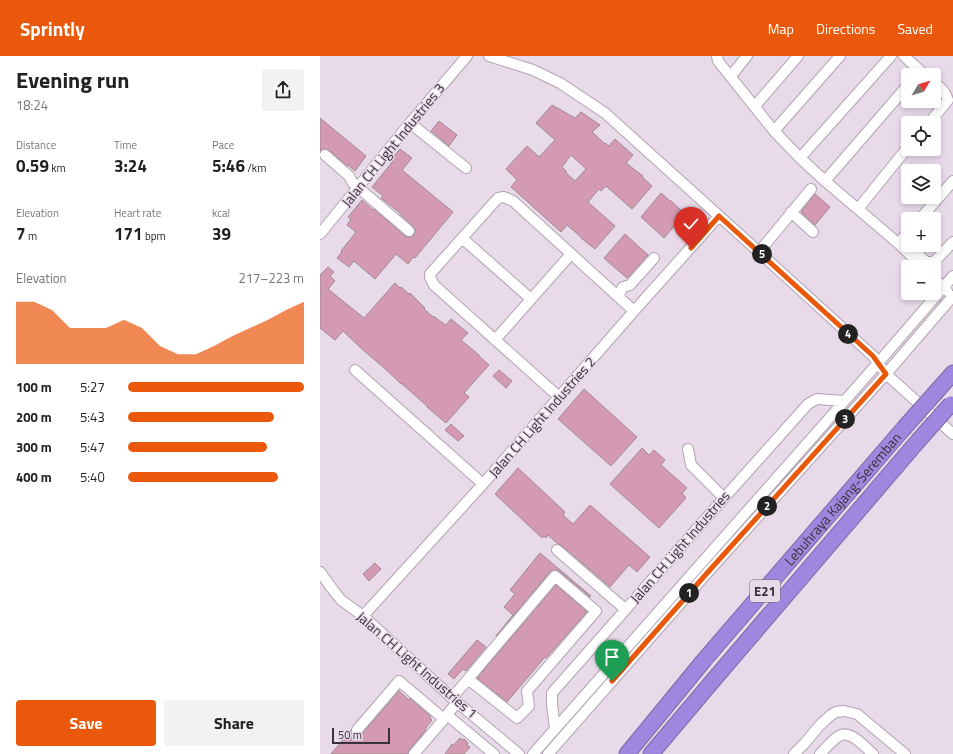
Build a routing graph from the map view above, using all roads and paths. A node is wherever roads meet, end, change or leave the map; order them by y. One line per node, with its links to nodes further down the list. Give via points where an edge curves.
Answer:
1 (467, 56): 15 (street, Jalan CH Light Industries 3)
2 (489, 56): 28 (street, via 533,70 560,83 605,113)
3 (717, 56): 10 (street)
4 (747, 56): 10 (street)
5 (798, 56): 13 (street)
6 (840, 56): 16 (street)
7 (891, 56): 19 (street)
8 (904, 56): 9 (street)
9 (915, 68)
10 (730, 76): 13 (street)
11 (941, 88): 14 (street, via 948,100)
12 (901, 93): 21 (street)
13 (755, 106): 16 (street)
14 (935, 116)
15 (410, 123): 20 (street); 23 (street, Jalan CH Light Industries 3)
16 (774, 131): 19 (street)
17 (325, 155): 23 (street)
18 (901, 156): 25 (street)
19 (800, 158): 21 (street)
20 (466, 168)
21 (825, 181): 25 (street)
22 (953, 181): 27 (street)
23 (358, 187): 29 (street); 31 (street, Jalan CH Light Industries 3)
24 (811, 189): 26 (street)
25 (858, 209): 33 (street)
26 (792, 212): 30 (street); 35 (street)
27 (926, 212)
28 (719, 216): 35 (street); 46 (street, Jalan CH Light Industries 2)
29 (409, 231)
30 (813, 232)
31 (320, 234)
32 (462, 238): 37 (street, via 498,198 504,197 513,201); 45 (street); 47 (street, via 430,277 434,286)
33 (901, 238)
34 (953, 242): 40 (street)
35 (759, 252): 48 (street)
36 (916, 252): 39 (street)
37 (571, 254): 43 (street); 45 (street)
38 (654, 258): 43 (street)
39 (924, 260)
40 (937, 260)
41 (953, 276): 42 (street, Jalan CH Light Industries)
42 (943, 287): 44 (street); 48 (street, Jalan CH Light Industries)
43 (618, 296): 46 (street)
44 (953, 296): 51 (street)
45 (531, 299): 47 (street)
46 (634, 311): 52 (street, Jalan CH Light Industries 2)
47 (496, 340): 52 (street)
48 (878, 363): 51 (street); 53 (street, Jalan CH Light Industries)
49 (355, 370): 57 (street)
50 (953, 373): 73 (highway, Lebuhraya Kajang-Seremban / E21, bridge)
51 (886, 374): 55 (street); 72 (street)
52 (559, 397): 57 (street, Jalan CH Light Industries 2)
53 (844, 401): 58 (street, Jalan CH Light Industries, via 817,399 808,404); 66 (street, Jalan CH Light Industries)
54 (952, 402): 74 (highway, Lebuhraya Kajang-Seremban / E21, bridge)
55 (953, 434)
56 (688, 449): 58 (street, via 691,465)
57 (483, 484): 62 (street, Jalan CH Light Industries 2)
58 (724, 498): 61 (street, Jalan CH Light Industries)
59 (557, 550): 61 (street)
60 (320, 572): 62 (street, Jalan CH Light Industries 1, via 341,600)
61 (625, 609): 66 (street, Jalan CH Light Industries, via 552,693)
62 (363, 616): 64 (street, Jalan CH Light Industries 1)
63 (468, 679): 63 (street, via 517,718 529,706 527,691 596,611 555,576); 64 (street)
64 (455, 700): 65 (street); 70 (street, Jalan CH Light Industries 1)
65 (446, 717): 67 (street, via 399,681); 68 (street); 69 (street)
66 (555, 728): 71 (street, Jalan CH Light Industries)
67 (357, 730)
68 (414, 754)
69 (494, 754)
70 (519, 754)
71 (533, 754)
72 (548, 754)
73 (627, 754)
74 (651, 754)
75 (794, 754): 78 (street, via 831,716 844,711 857,714)
76 (821, 754): 77 (street, via 843,734 851,736)
77 (873, 754)
78 (905, 754)

